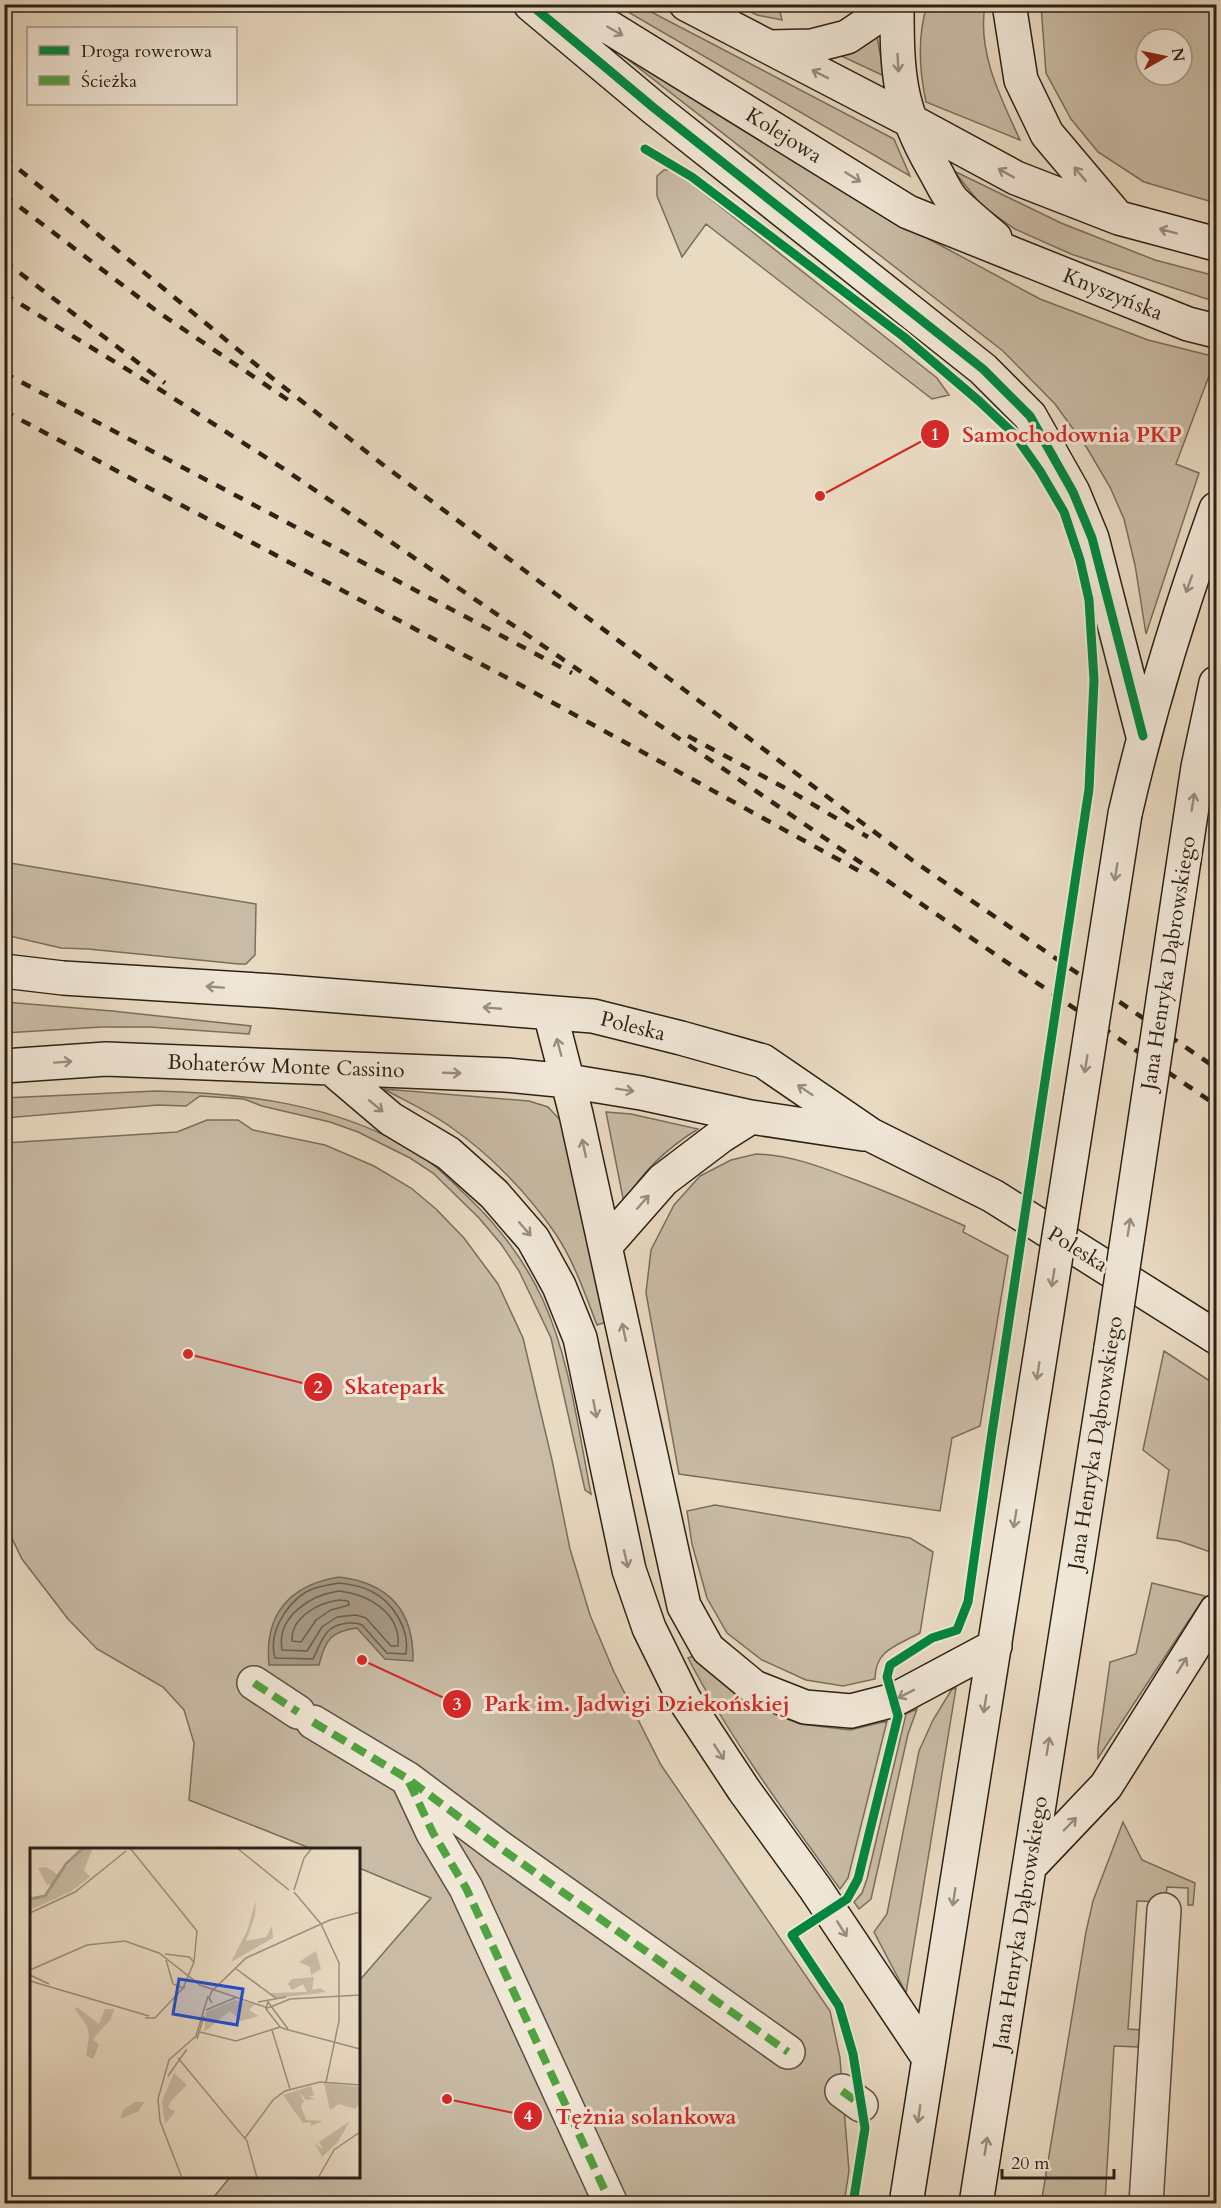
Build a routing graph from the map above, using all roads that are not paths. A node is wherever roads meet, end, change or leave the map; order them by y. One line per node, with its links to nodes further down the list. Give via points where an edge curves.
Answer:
1 (530, 4): 14 (main road, via 654,108 984,369 1030,416 1073,492 1092,538)
2 (563, 4): 10 (main road, Kolejowa, one-way to 10, via 612,29 908,212)
3 (686, 4): 6 (main road)
4 (896, 4): 6 (main road, via 847,37 812,46); 7 (main road, one-way to 7, via 897,66)
5 (1011, 4): 8 (main road, one-way to 5, via 1047,134 1021,80)
6 (767, 47): 7 (main road, one-way to 6)
7 (909, 120): 8 (main road, one-way to 7, via 1016,178); 10 (main road, via 952,199)
8 (1119, 218): 9 (main road, one-way to 8)
9 (1216, 244)
10 (1012, 254): 11 (main road, Knyszyńska, via 1188,324)
11 (1216, 331)
12 (1216, 509): 14 (main road, one-way to 14, via 1186,591)
13 (1216, 683): 28 (main road, Jana Henryka Dąbrowskiego, one-way to 13, bridge, via 1198,767)
14 (1143, 736): 25 (main road, one-way to 25, bridge, via 1125,814)
15 (4, 971): 16 (main road, one-way to 15)
16 (550, 1013): 19 (main road, one-way to 16); 21 (main road, Poleska, one-way to 16, via 763,1061 593,1016)
17 (4, 1066): 18 (main road, Bohaterów Monte Cassino, one-way to 18, via 106,1059)
18 (331, 1068): 19 (main road, Bohaterów Monte Cassino, one-way to 19); 31 (main road, one-way to 31, via 391,1119 448,1153 494,1194 533,1239 560,1286 580,1338 629,1570 649,1628 684,1699)
19 (568, 1081): 20 (main road, Poleska, one-way to 20); 22 (main road, one-way to 19)
20 (751, 1117): 21 (main road, Poleska); 22 (main road, one-way to 20, via 663,1180)
21 (871, 1135): 23 (main road, Poleska, via 993,1196)
22 (605, 1246): 25 (main road, one-way to 22, via 894,1700 852,1711 805,1707 754,1687 708,1649 684,1606)
23 (1216, 1337)
24 (1216, 1611): 28 (main road, one-way to 24, via 1106,1786)
25 (997, 1632): 31 (main road, one-way to 31)
26 (254, 1683): 27 (main road)
27 (408, 1779): 30 (main road); 32 (main road, via 433,1833 466,1888)
28 (1030, 1866): 34 (main road, Jana Henryka Dąbrowskiego, one-way to 28)
29 (1164, 1910): 35 (main road)
30 (788, 2052)
31 (928, 2056): 33 (main road, one-way to 33)
32 (610, 2204)
33 (906, 2204)
34 (976, 2204)
35 (1146, 2204)

